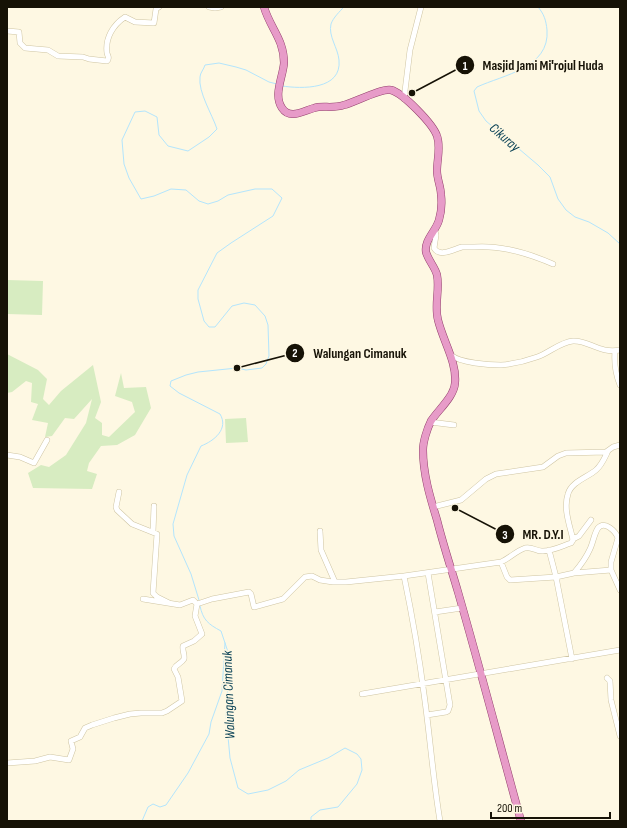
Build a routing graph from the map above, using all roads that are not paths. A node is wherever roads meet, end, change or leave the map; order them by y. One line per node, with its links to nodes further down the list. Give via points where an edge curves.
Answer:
1 (159, 7): 6 (street, via 156,9 154,23 135,22 125,17 118,22 107,39 108,61 58,56 48,50 25,48 20,43 19,32)
2 (209, 7): 3 (street)
3 (221, 7)
4 (264, 7): 7 (main road, via 282,46 283,73 278,93 283,109 296,114 318,107 343,106 385,90 395,91)
5 (421, 7): 7 (street, via 410,50)
6 (7, 31)
7 (404, 99): 8 (main road, via 434,128 439,144 437,170 442,194 439,222)
8 (435, 231): 9 (street, via 434,248 441,253 461,247 479,246 519,253); 11 (main road, via 428,241 426,250 437,275 436,314)
9 (553, 264)
10 (617, 350): 11 (street, via 602,350 573,341 537,357 501,365 456,359); 12 (street, via 614,364)
11 (448, 351): 13 (main road, via 455,372 455,386)
12 (620, 385)
13 (430, 422): 14 (street); 21 (main road, via 423,448)
14 (454, 425)
15 (47, 440): 18 (street, via 34,463)
16 (618, 446): 17 (street)
17 (608, 451): 21 (street, via 566,453 543,467 496,474 461,500); 25 (street, via 597,469 568,492 568,516)
18 (7, 455)
19 (119, 492): 24 (street, via 117,510 132,524)
20 (154, 506): 24 (street)
21 (433, 507): 30 (main road)
22 (591, 520): 25 (street, via 579,536)
23 (320, 531): 36 (street, via 321,550)
24 (153, 532): 39 (street, via 157,535 153,593)
25 (573, 539): 26 (street, via 571,543)
26 (549, 550): 29 (street, via 541,551 528,547); 35 (street)
27 (614, 552): 28 (street); 31 (street); 33 (street, via 618,536 608,527 601,526 590,550)
28 (620, 554)
29 (500, 562): 30 (street); 35 (street, via 510,580)
30 (451, 569): 32 (street); 41 (main road)
31 (611, 570): 33 (street); 37 (street)
32 (428, 573): 34 (street); 42 (street)
33 (574, 573): 35 (street)
34 (404, 576): 36 (street); 48 (street)
35 (556, 577): 44 (street)
36 (335, 582): 40 (street, via 312,576 305,577 283,599 254,607 249,592)
37 (620, 590)
38 (143, 599): 39 (street)
39 (169, 603): 40 (street, via 180,604 193,600)
40 (198, 604): 52 (street, via 195,616 202,634 194,642 183,646 183,660 174,669 181,693 182,701 179,704 162,713 130,714 86,727 80,737 71,741 73,749 69,760 50,756 35,761)
41 (462, 608): 42 (street); 45 (main road)
42 (435, 612): 47 (street)
43 (620, 650): 44 (street)
44 (572, 659): 45 (street)
45 (481, 675): 47 (street); 54 (main road)
46 (607, 678): 51 (street, via 610,681 610,700)
47 (445, 680): 48 (street); 50 (street, via 450,705 448,711)
48 (423, 685): 49 (street); 50 (street)
49 (362, 694)
50 (427, 715): 53 (street)
51 (620, 736)
52 (7, 762)
53 (440, 821)
54 (521, 821)

